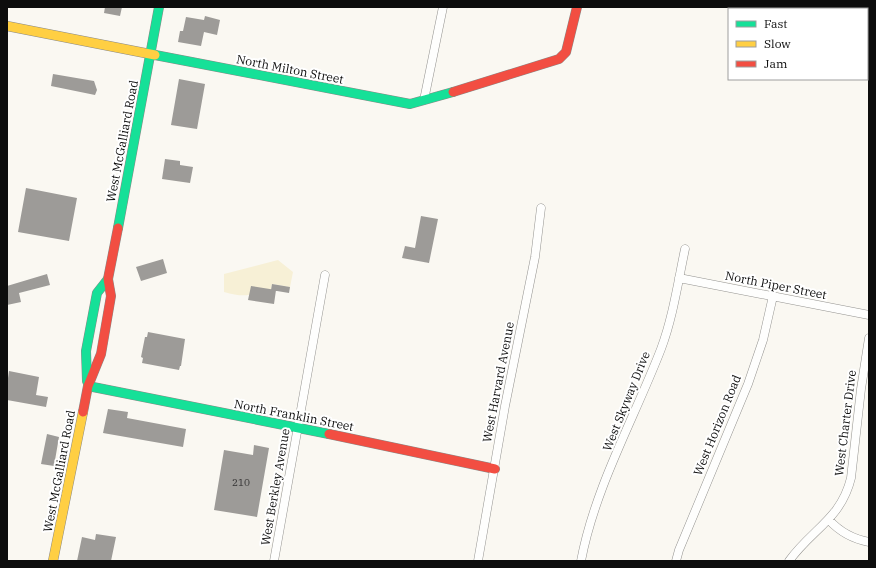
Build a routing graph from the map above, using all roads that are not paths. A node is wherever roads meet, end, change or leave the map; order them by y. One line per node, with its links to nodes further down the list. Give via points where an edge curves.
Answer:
1 (159, 7): 5 (street, West McGalliard Road)
2 (443, 7): 6 (street)
3 (574, 7): 6 (street, North Milton Street, via 568,46 563,56)
4 (7, 26): 5 (street, North Milton Street)
5 (150, 54): 6 (street, North Milton Street, via 405,103); 11 (street, West McGalliard Road)
6 (424, 100)
7 (542, 208): 17 (street, West Harvard Avenue)
8 (685, 248): 10 (street, West Skyway Drive)
9 (325, 275): 16 (street, West Berkley Avenue)
10 (679, 278): 12 (street, North Piper Street); 23 (street, West Skyway Drive, via 661,347 599,496)
11 (108, 279): 15 (street, West McGalliard Road, via 111,296 101,354); 15 (street, West McGalliard Road, via 97,293 87,345)
12 (773, 296): 13 (street, North Piper Street); 24 (street, West Horizon Road, via 763,340 748,384)
13 (869, 315)
14 (869, 338): 18 (street, West Charter Drive, via 851,478 839,508)
15 (88, 386): 16 (street, North Franklin Street); 20 (street, West McGalliard Road)
16 (298, 427): 17 (street, North Franklin Street); 21 (street, West Berkley Avenue)
17 (495, 469): 22 (street, West Harvard Avenue)
18 (829, 520): 19 (street, via 847,535); 25 (street, West Charter Drive)
19 (869, 542)
20 (53, 561)
21 (274, 561)
22 (478, 561)
23 (581, 561)
24 (676, 561)
25 (789, 561)

